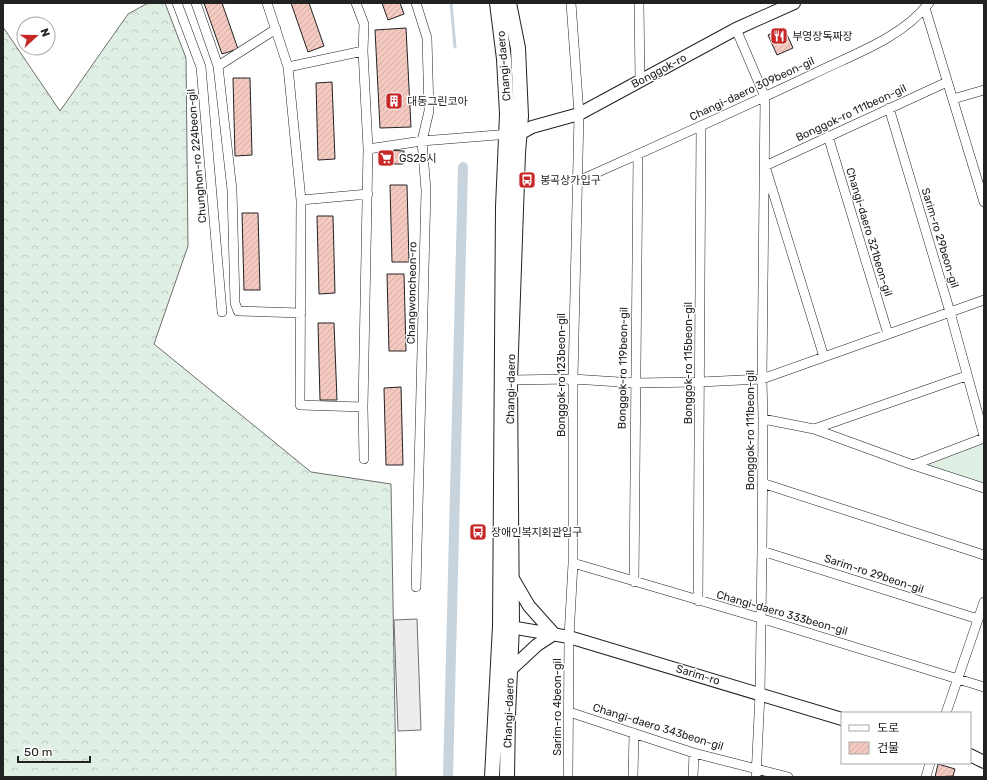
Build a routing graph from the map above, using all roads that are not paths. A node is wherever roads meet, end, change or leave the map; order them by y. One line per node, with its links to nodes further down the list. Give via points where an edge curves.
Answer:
1 (177, 3): 36 (street, Chunghon-ro 224beon-gil, via 202,67)
2 (196, 3): 15 (street)
3 (267, 3): 12 (street)
4 (356, 3): 14 (street, via 364,24)
5 (416, 3): 27 (street, Changwoncheon-ro, via 427,38 429,111)
6 (497, 3): 25 (main road, Changi-daero)
7 (509, 3): 25 (main road, Changi-daero, via 518,48)
8 (571, 3): 23 (street, Bonggok-ro 123beon-gil)
9 (639, 3): 17 (street)
10 (794, 3): 13 (street, Bonggok-ro)
11 (927, 5): 18 (street); 20 (street, Changi-daero 309beon-gil, via 912,20 879,42)
12 (276, 29): 15 (street); 16 (street)
13 (736, 29): 17 (street, Bonggok-ro); 20 (street, Bonggok-ro 111beon-gil)
14 (363, 51): 16 (street); 28 (street)
15 (218, 66): 38 (street, via 232,190 235,303 238,311)
16 (288, 67): 33 (street)
17 (640, 81): 23 (street, Bonggok-ro)
18 (947, 82): 21 (street); 22 (street, Bonggok-ro 111beon-gil)
19 (984, 90): 21 (street)
20 (765, 97): 24 (street, Changi-daero 309beon-gil); 30 (street, Bonggok-ro 111beon-gil)
21 (953, 99): 34 (street)
22 (889, 108): 26 (street, Bonggok-ro 111beon-gil); 37 (street, Sarim-ro 29beon-gil)
23 (579, 114): 25 (street, Bonggok-ro); 31 (street, Bonggok-ro 123beon-gil)
24 (701, 126): 29 (street, Changi-daero 309beon-gil); 46 (street, Bonggok-ro 115beon-gil)
25 (514, 134): 27 (street); 44 (main road, Changi-daero, via 518,153); 65 (main road, Changi-daero, via 502,207)
26 (828, 136): 30 (street, Bonggok-ro 111beon-gil); 39 (street, Changi-daero 321beon-gil)
27 (426, 140): 28 (street); 60 (street, Changwoncheon-ro)
28 (368, 149): 32 (street)
29 (638, 154): 31 (street, Changi-daero 309beon-gil); 45 (street, Bonggok-ro 119beon-gil)
30 (765, 166): 40 (street); 43 (street, Bonggok-ro 111beon-gil)
31 (576, 182): 42 (street, Bonggok-ro 123beon-gil)
32 (368, 194): 33 (street); 47 (street)
33 (301, 200): 38 (street)
34 (984, 202)
35 (984, 300): 37 (street)
36 (222, 312)
37 (950, 312): 39 (street); 41 (street, Sarim-ro 29beon-gil)
38 (301, 313): 47 (street, via 300,405)
39 (888, 334): 40 (street)
40 (824, 357): 43 (street)
41 (966, 376): 49 (street); 50 (street, Sarim-ro 29beon-gil)
42 (573, 379): 44 (street); 45 (street); 57 (street, Bonggok-ro 123beon-gil)
43 (762, 379): 46 (street); 48 (street, Bonggok-ro 111beon-gil)
44 (510, 380): 58 (main road, Changi-daero)
45 (635, 382): 46 (street); 59 (street, Bonggok-ro 119beon-gil)
46 (700, 382): 61 (street, Bonggok-ro 115beon-gil)
47 (363, 406): 51 (street)
48 (763, 419): 49 (street); 53 (street, Bonggok-ro 111beon-gil)
49 (814, 429): 52 (street)
50 (984, 437): 52 (street, Sarim-ro 29beon-gil)
51 (364, 459)
52 (913, 465): 54 (street)
53 (762, 483): 55 (street, Bonggok-ro 111beon-gil); 56 (street)
54 (984, 488)
55 (762, 551): 63 (street, Bonggok-ro 111beon-gil); 64 (street, Sarim-ro 29beon-gil)
56 (984, 555)
57 (573, 563): 59 (street, Changi-daero 333beon-gil); 67 (street, Bonggok-ro 123beon-gil)
58 (512, 577): 65 (main road, Changi-daero); 66 (street, via 530,606)
59 (634, 582): 61 (street, Changi-daero 333beon-gil)
60 (416, 587)
61 (698, 601): 63 (street, Changi-daero 333beon-gil)
62 (984, 602): 64 (street)
63 (760, 618): 69 (street, Changi-daero 333beon-gil); 71 (street, Bonggok-ro 111beon-gil)
64 (978, 620): 69 (street)
65 (506, 626): 66 (street, Sarim-ro); 68 (main road, Changi-daero); 81 (main road, Changi-daero)
66 (554, 634): 67 (street, Sarim-ro); 68 (street, via 537,645)
67 (569, 637): 71 (street, Sarim-ro); 72 (street, Sarim-ro 4beon-gil)
68 (510, 670): 82 (main road, Changi-daero)
69 (957, 678): 70 (street, Changi-daero 333beon-gil); 73 (street)
70 (984, 687)
71 (760, 694): 74 (street, Sarim-ro); 80 (street, Bonggok-ro 111beon-gil)
72 (569, 712): 75 (street, Changi-daero 343beon-gil); 83 (street, Sarim-ro 4beon-gil)
73 (946, 712)
74 (841, 719)
75 (634, 733): 76 (street, Changi-daero 343beon-gil); 84 (street)
76 (694, 753): 80 (street, Changi-daero 343beon-gil); 85 (street)
77 (971, 756): 78 (street)
78 (984, 762)
79 (930, 764): 87 (street)
80 (756, 772): 86 (street, Changi-daero 343beon-gil)
81 (492, 777)
82 (507, 777)
83 (568, 777)
84 (633, 777)
85 (693, 777)
86 (788, 777)
87 (926, 777)

